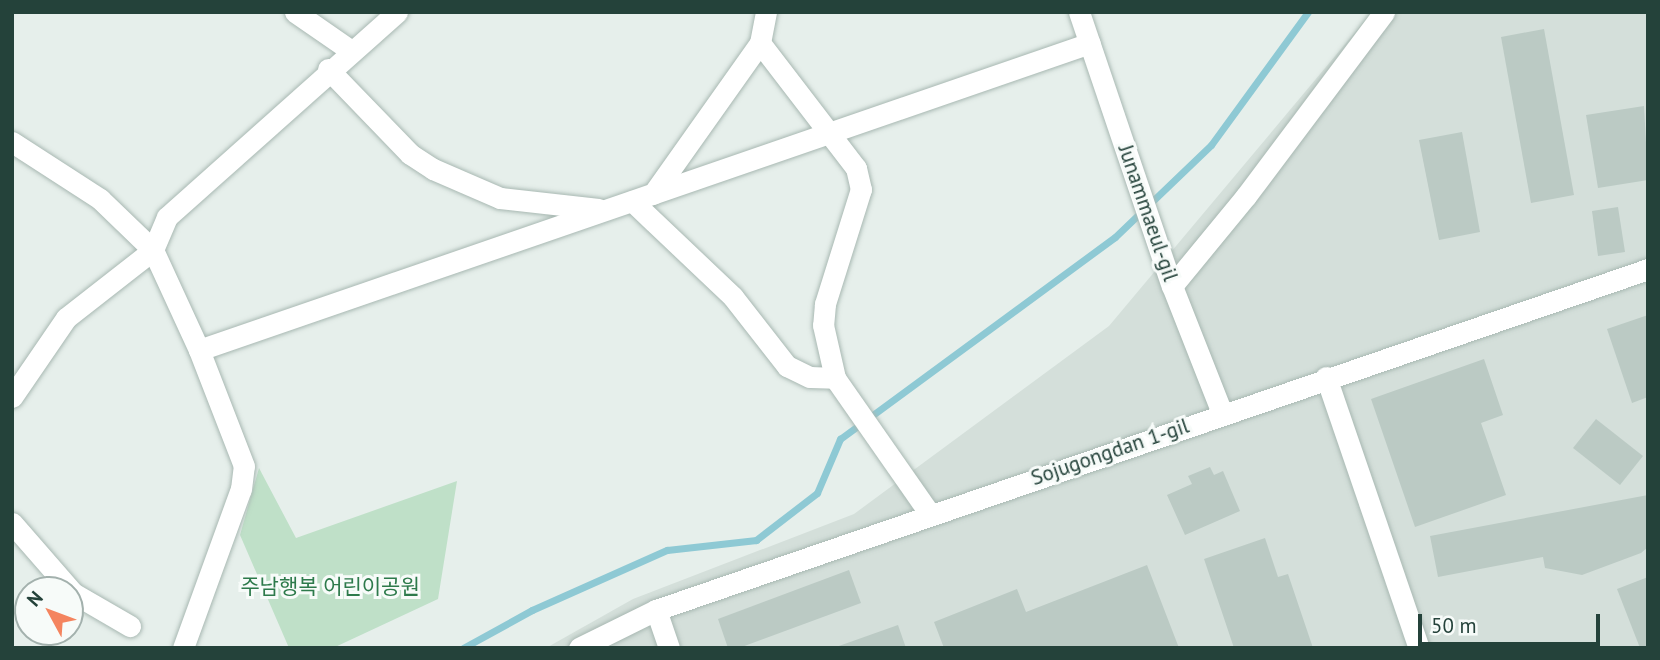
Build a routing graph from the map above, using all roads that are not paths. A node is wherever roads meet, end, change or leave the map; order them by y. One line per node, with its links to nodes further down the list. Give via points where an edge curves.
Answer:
1 (295, 12): 8 (street)
2 (397, 12): 8 (street)
3 (766, 12): 6 (street)
4 (1079, 12): 7 (street, Junammaeul-gil)
5 (1384, 12): 17 (street)
6 (760, 43): 10 (street); 12 (street)
7 (1090, 43): 10 (street); 17 (street, Junammaeul-gil)
8 (350, 50): 9 (street)
9 (328, 69): 14 (street, via 410,154 433,169 500,198); 15 (street, via 167,217)
10 (825, 133): 12 (street); 19 (street, via 856,168 861,189 825,304 823,325)
11 (12, 142): 15 (street, via 100,199)
12 (653, 194): 13 (street)
13 (632, 201): 14 (street); 19 (street, via 733,297 787,366 810,377)
14 (606, 209): 18 (street)
15 (153, 250): 18 (street); 21 (street, via 66,318)
16 (1648, 269): 20 (street, Sojugongdan 1-gil)
17 (1172, 286): 22 (street, Junammaeul-gil)
18 (199, 350): 27 (street, via 244,466 241,489)
19 (835, 377): 23 (street)
20 (1326, 377): 22 (street, Sojugongdan 1-gil); 30 (street)
21 (12, 397)
22 (1222, 413): 23 (street, Sojugongdan 1-gil)
23 (930, 514): 25 (street, Sojugongdan 1-gil)
24 (12, 523): 26 (street, via 73,593)
25 (656, 610): 28 (street, Sojugongdan 1-gil); 29 (street)
26 (130, 626)
27 (183, 648)
28 (579, 648)
29 (669, 648)
30 (1419, 648)

